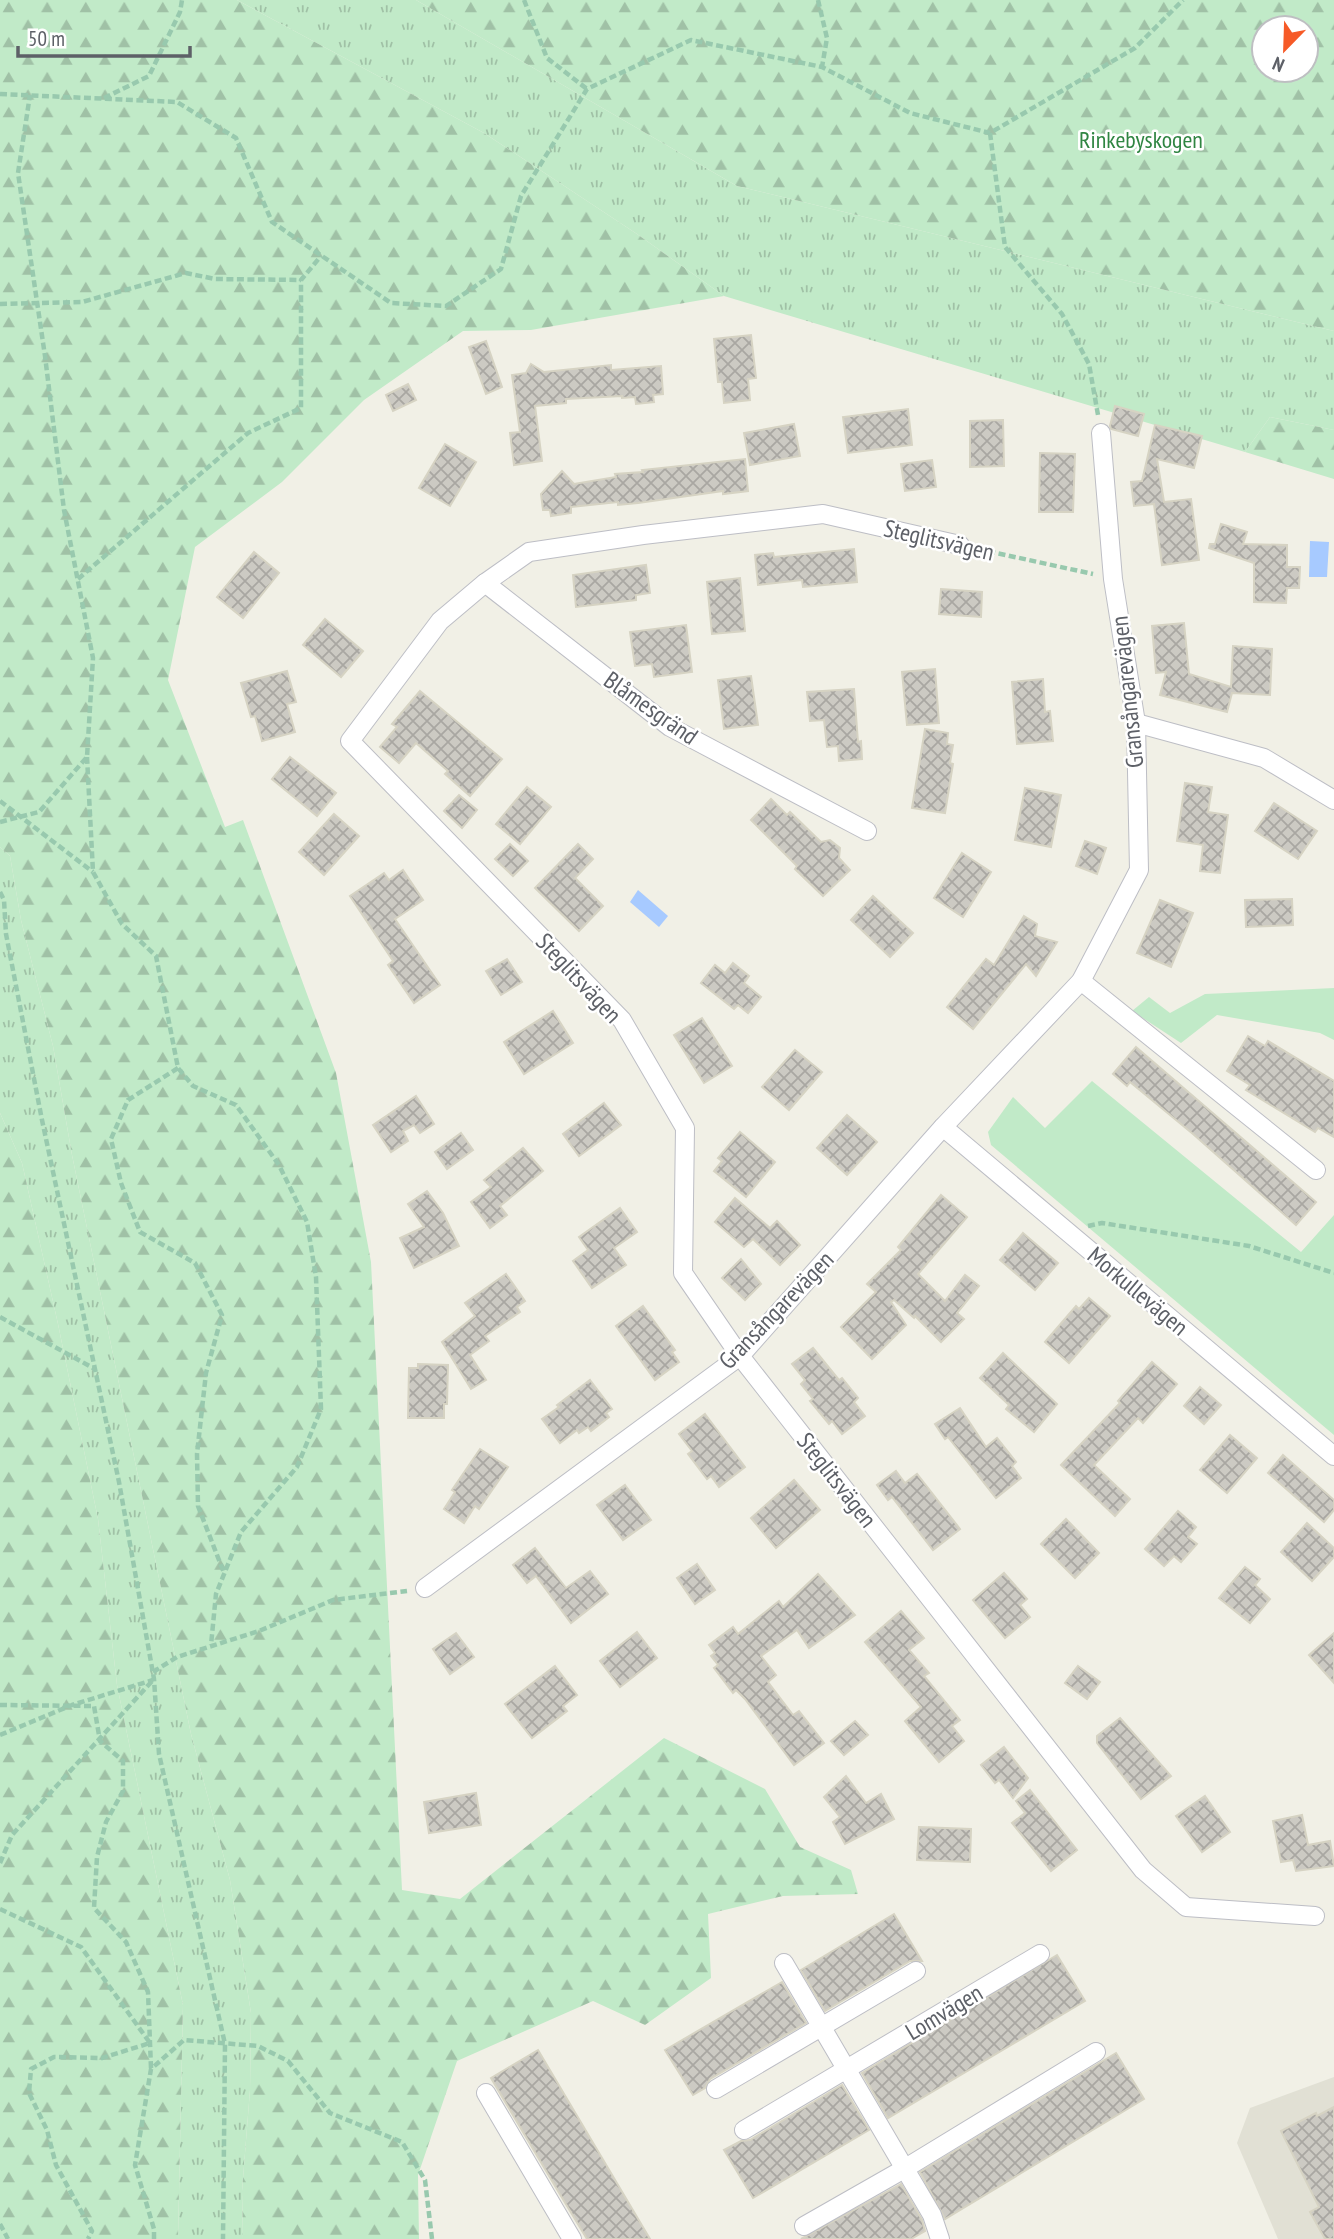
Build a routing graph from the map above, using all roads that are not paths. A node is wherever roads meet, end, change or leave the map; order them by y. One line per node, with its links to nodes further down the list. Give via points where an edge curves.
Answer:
1 (1101, 433): 4 (street, Gransångarevägen, via 1113,579)
2 (960, 545): 3 (street, Steglitsvägen, via 823,514 529,552)
3 (485, 583): 6 (street, Blåmesgränd, via 670,727); 10 (street, Steglitsvägen, via 440,621 350,741 622,1020 684,1128 683,1273)
4 (1136, 723): 5 (street, via 1264,758); 7 (street, Gransångarevägen, via 1139,870)
5 (1334, 800)
6 (867, 831)
7 (1081, 981): 8 (street, Gransångarevägen); 9 (street)
8 (943, 1127): 10 (street, Gransångarevägen); 11 (street, Morkullevägen)
9 (1316, 1170)
10 (740, 1356): 12 (street, Gransångarevägen); 13 (street, Steglitsvägen, via 1143,1870 1186,1907)
11 (1334, 1456)
12 (425, 1588)
13 (1315, 1916)
14 (1040, 1955): 19 (street, Lomvägen)
15 (784, 1963): 17 (street)
16 (916, 1971): 17 (street, Lomvägen)
17 (821, 2027): 19 (street); 20 (street, Lomvägen)
18 (1096, 2053): 23 (street)
19 (847, 2070): 22 (street, Lomvägen); 23 (street)
20 (716, 2089)
21 (486, 2094): 25 (street)
22 (744, 2130)
23 (904, 2169): 24 (street); 26 (street, via 932,2215)
24 (804, 2226)
25 (572, 2239)
26 (940, 2239)

